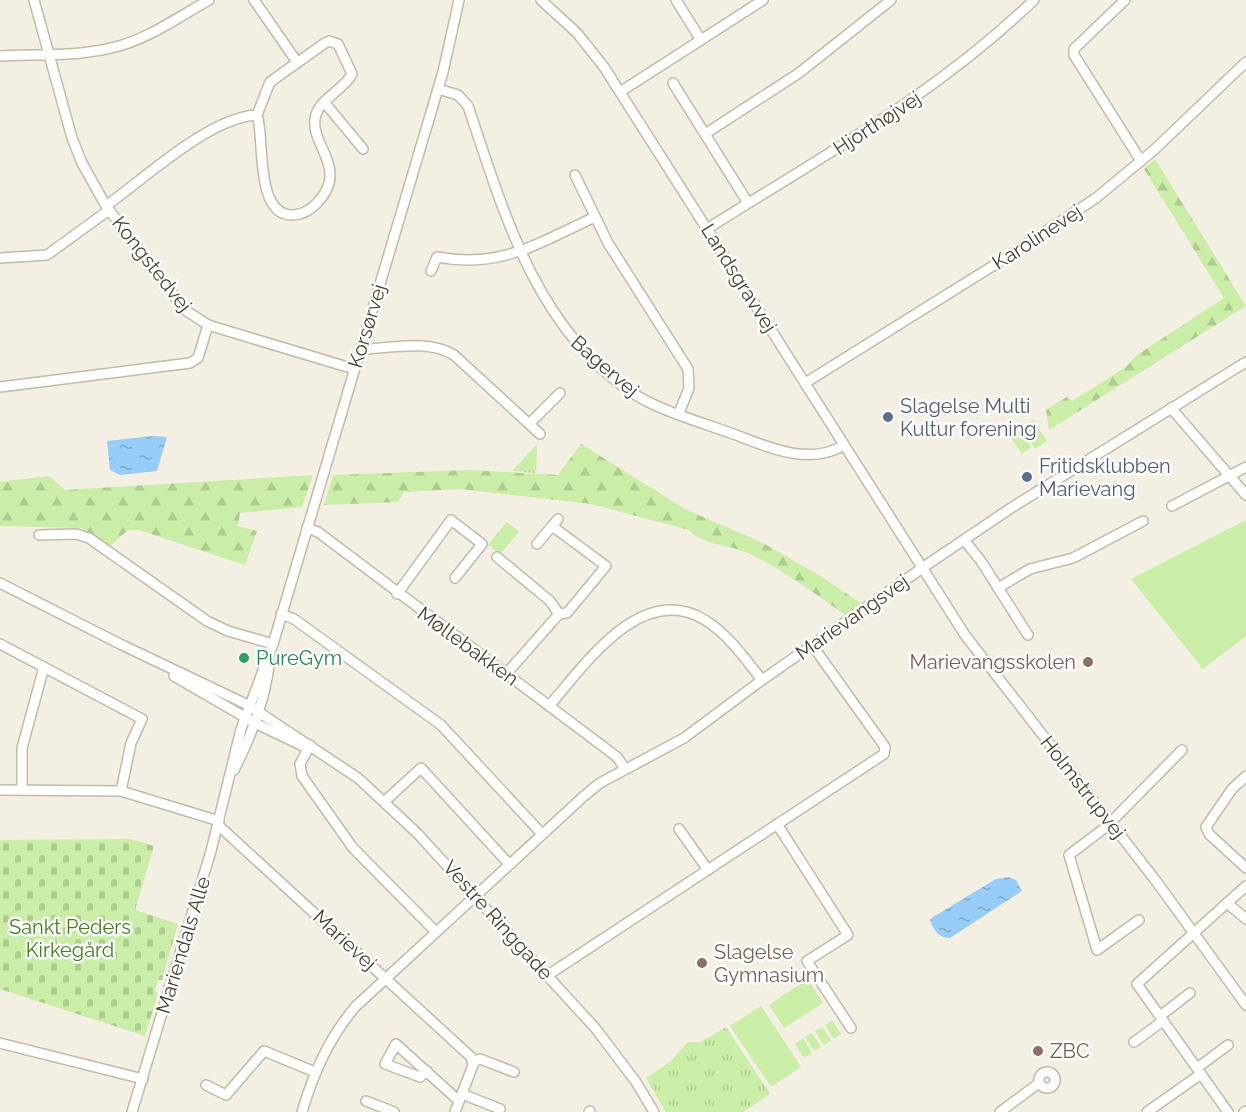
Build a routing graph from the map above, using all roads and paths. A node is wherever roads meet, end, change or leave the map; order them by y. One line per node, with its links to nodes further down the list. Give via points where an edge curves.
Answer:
1 (34, 0): 12 (street, Kongstedvej)
2 (209, 0): 12 (street, via 120,46)
3 (254, 0): 14 (street)
4 (459, 0): 17 (street, Korsørvej)
5 (541, 0): 18 (street, Landsgravvej, via 581,38)
6 (676, 0): 11 (street)
7 (762, 0): 11 (street)
8 (891, 0): 21 (street, via 800,73)
9 (1034, 0): 25 (street, Hjorthøjvej, via 972,57 897,112)
10 (1125, 0): 23 (street, via 1074,49 1074,55)
11 (701, 40): 18 (street)
12 (49, 54): 13 (street); 26 (street, Kongstedvej, via 72,138)
13 (0, 56)
14 (297, 62): 19 (street, via 329,41 338,44 352,74); 20 (street, via 266,86)
15 (1246, 62): 23 (street, Karolinevej)
16 (673, 83): 21 (street)
17 (438, 89): 29 (street, Bagervej, via 458,95 468,106 502,206); 33 (street, Korsørvej)
18 (621, 92): 28 (street, Landsgravvej)
19 (324, 103): 20 (street, via 314,121 329,162 328,187 312,208 294,215 283,213 272,201 261,161 261,123); 22 (street)
20 (257, 115): 26 (street, via 236,118 207,132)
21 (705, 134): 25 (street)
22 (363, 149)
23 (1141, 161): 36 (street, Karolinevej, via 1053,227)
24 (575, 175): 27 (street)
25 (748, 204): 28 (street, Hjorthøjvej)
26 (108, 208): 30 (street, via 47,255); 32 (street, Kongstedvej, via 185,310)
27 (595, 217): 29 (street); 40 (street, via 688,369 689,388)
28 (707, 229): 36 (street, Landsgravvej)
29 (522, 250): 31 (street, via 478,262 436,257); 40 (street, Bagervej, via 550,308 574,342 630,392)
30 (0, 258)
31 (431, 271)
32 (208, 325): 35 (street, Kongstedvej); 37 (street, via 198,358 190,363)
33 (361, 347): 35 (street, Korsørvej); 41 (street, via 444,349)
34 (1246, 362): 39 (street, Marievangsvej)
35 (354, 369): 49 (street, Korsørvej)
36 (805, 383): 43 (street, Landsgravvej)
37 (0, 387)
38 (560, 393): 41 (street)
39 (1171, 408): 45 (street); 51 (street, Marievangsvej)
40 (679, 413): 43 (street, Bagervej, via 787,452 825,453)
41 (529, 424): 42 (street)
42 (540, 434)
43 (844, 445): 54 (street, Landsgravvej)
44 (1246, 467): 45 (street)
45 (1230, 475): 46 (street); 47 (street)
46 (1246, 495)
47 (1172, 506)
48 (1143, 521): 57 (street, via 1073,558 1030,569)
49 (307, 528): 58 (street, Møllebakken, via 318,532); 59 (street, Korsørvej)
50 (39, 535): 65 (street, via 76,534 89,538 207,621)
51 (964, 540): 54 (street, Marievangsvej); 57 (street)
52 (537, 544): 60 (street, via 555,522 606,566 567,613)
53 (497, 557): 60 (street, via 550,601)
54 (921, 568): 64 (street, Marievangsvej); 79 (street, Holmstrupvej, via 983,661)
55 (455, 578): 58 (street, via 482,544 451,520)
56 (0, 583): 63 (street)
57 (998, 588): 61 (street)
58 (397, 594): 67 (street, Møllebakken)
59 (282, 614): 65 (street, Korsørvej); 83 (street, via 294,618 441,725)
60 (559, 614): 67 (street)
61 (1028, 635)
62 (0, 644): 66 (street)
63 (120, 644): 70 (street); 70 (street)
64 (812, 645): 68 (street, Marievangsvej); 81 (street, via 885,751)
65 (272, 647): 70 (street, Korsørvej)
66 (44, 667): 76 (street, via 22,748); 77 (street, via 142,719 131,743)
67 (506, 674): 69 (street, Møllebakken)
68 (762, 680): 69 (street, via 705,620 682,611 661,611 631,621 605,643); 73 (street, Marievangsvej, via 684,738)
69 (549, 706): 73 (street, Møllebakken, via 617,757)
70 (252, 714): 71 (street, Vestre Ringgade); 71 (street, Vestre Ringgade, via 297,736); 80 (street, Mariendals Alle)
71 (312, 748): 78 (street, Vestre Ringgade); 92 (street, via 300,764 302,776 371,869)
72 (1182, 750): 79 (street)
73 (626, 770): 83 (street, Marievangsvej, via 584,796)
74 (1246, 776): 85 (street, via 1232,789 1206,828)
75 (0, 790): 76 (street)
76 (22, 790): 77 (street)
77 (121, 791): 80 (street)
78 (385, 801): 84 (street, via 421,768); 88 (street, Vestre Ringgade)
79 (1111, 822): 91 (street, via 1069,855 1097,950); 93 (street, Holmstrupvej)
80 (218, 823): 95 (street, Marievej); 108 (street, Mariendals Alle)
81 (777, 824): 86 (street); 99 (street, via 848,935 807,961)
82 (679, 829): 86 (street)
83 (542, 834): 84 (street, Marievangsvej)
84 (509, 864): 88 (street, Marievangsvej)
85 (1246, 868)
86 (708, 870): 94 (street)
87 (1246, 886): 89 (street)
88 (475, 895): 92 (street, Marievangsvej); 94 (street, Vestre Ringgade)
89 (1227, 903): 90 (street); 93 (street)
90 (1246, 919)
91 (1140, 920)
92 (435, 931): 95 (street, Marievangsvej)
93 (1195, 933): 97 (street, Holmstrupvej); 98 (street, via 1137,984)
94 (548, 975): 119 (street, Vestre Ringgade, via 614,1051)
95 (385, 978): 103 (street, Marievej); 106 (street, Marievangsvej, via 338,1028)
96 (1190, 993): 98 (street)
97 (1246, 1005)
98 (1161, 1018): 100 (street); 105 (street)
99 (850, 1028)
100 (1134, 1042)
101 (0, 1043): 108 (street)
102 (1228, 1045): 105 (street)
103 (472, 1059): 107 (street); 111 (street)
104 (427, 1071): 111 (street)
105 (1199, 1071): 121 (street); 122 (street)
106 (315, 1072): 110 (street, via 264,1051 226,1095); 116 (street, Marievangsvej)
107 (514, 1072)
108 (143, 1079): 115 (street, Mariendals Alle)
109 (1039, 1083): 120 (street)
110 (206, 1085)
111 (460, 1098): 114 (street); 118 (street)
112 (366, 1101): 113 (street)
113 (379, 1109): 117 (street)
114 (501, 1109)
115 (132, 1112)
116 (302, 1112)
117 (394, 1112)
118 (455, 1112)
119 (654, 1112)
120 (1000, 1112)
121 (1147, 1112)
122 (1228, 1112)

